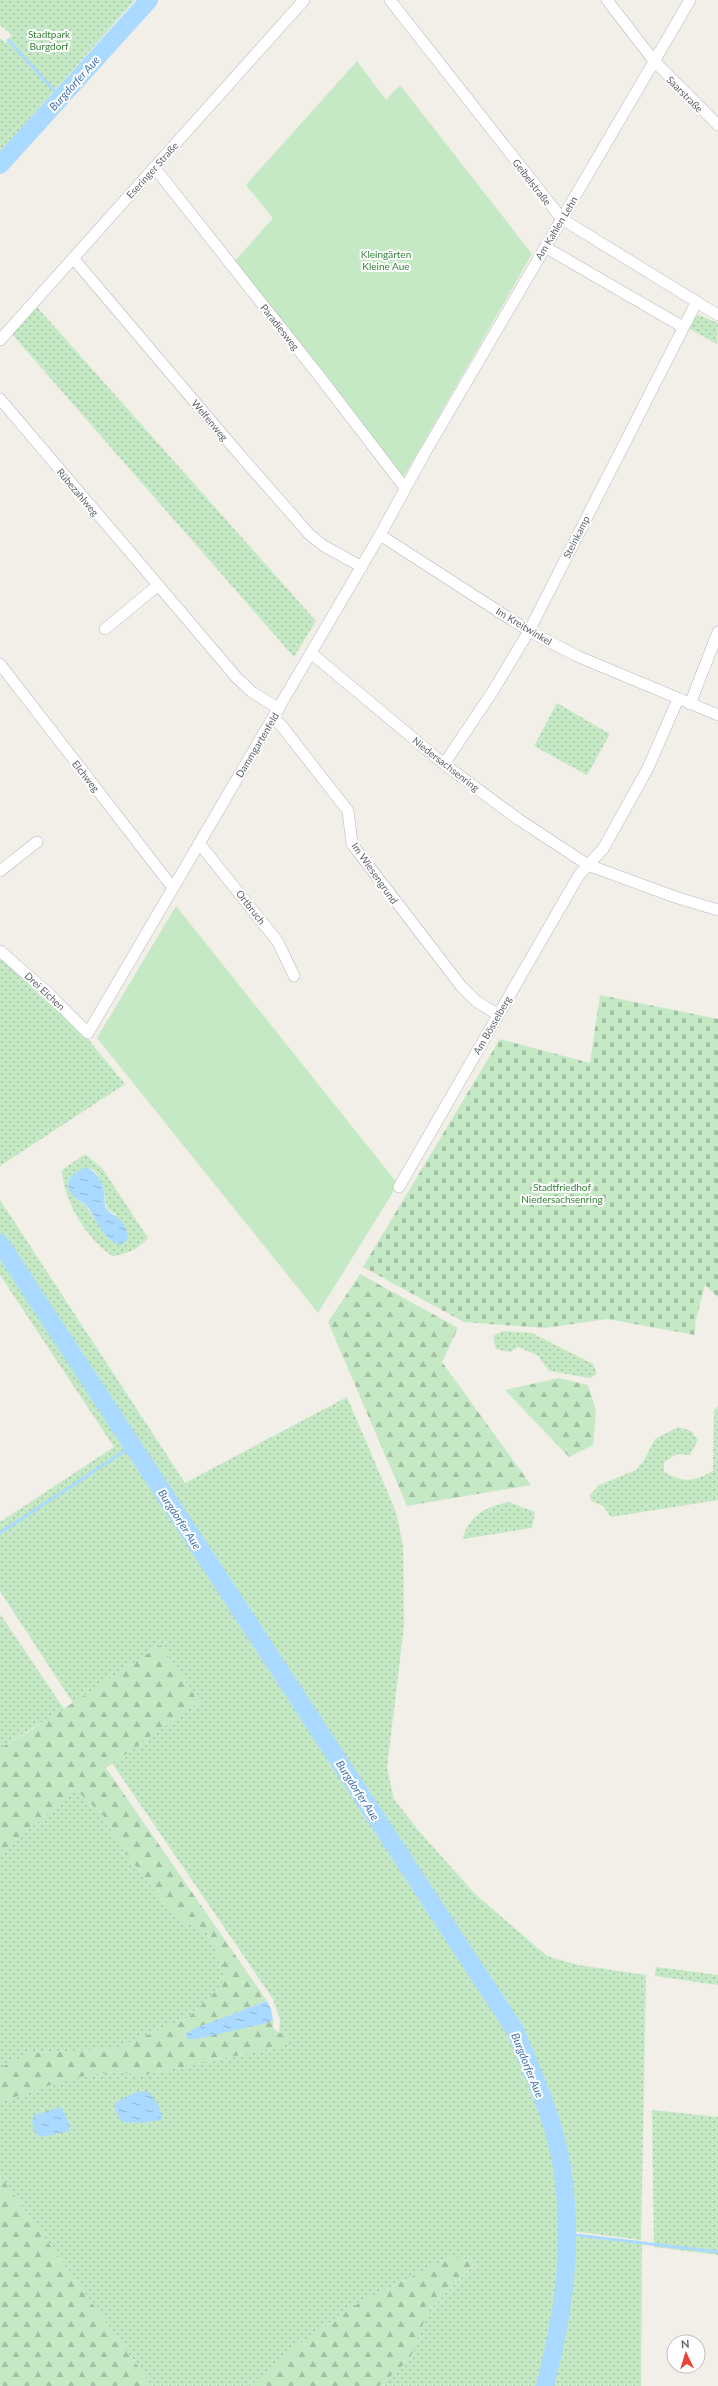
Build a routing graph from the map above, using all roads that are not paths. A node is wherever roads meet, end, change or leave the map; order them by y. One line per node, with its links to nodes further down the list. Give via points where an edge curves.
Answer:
1 (304, 0): 7 (street, Eseringer Straße)
2 (390, 0): 8 (street, Geibelstraße)
3 (607, 0): 5 (street, Saarstraße)
4 (690, 0): 5 (street, Am Kahlen Lehn)
5 (654, 61): 6 (street, Saarstraße); 8 (street, Am Kahlen Lehn)
6 (718, 125)
7 (154, 167): 10 (street, Eseringer Straße); 17 (street, Paradiesweg)
8 (562, 219): 9 (street, Am Kahlen Lehn); 11 (street, Geibelstraße)
9 (546, 247): 13 (street); 16 (street, Am Kahlen Lehn)
10 (73, 258): 14 (street, Eseringer Straße); 19 (street, Welfenweg, via 310,535 324,546)
11 (696, 303): 12 (street, Geibelstraße); 13 (street, Steinkamp)
12 (718, 315)
13 (682, 327): 22 (street, Steinkamp)
14 (0, 340)
15 (0, 398): 20 (street, Rübezahlweg)
16 (423, 456): 17 (street, Dammgartenfeld)
17 (405, 488): 18 (street, Dammgartenfeld)
18 (380, 535): 19 (street, Dammgartenfeld); 22 (street, Im Kreitwinkel)
19 (362, 567): 24 (street, Dammgartenfeld)
20 (157, 586): 21 (street); 28 (street, Rübezahlweg, via 236,678)
21 (105, 629)
22 (529, 631): 26 (street, Im Kreitwinkel, via 577,656); 30 (street, Steinkamp)
23 (718, 632): 27 (street)
24 (311, 653): 28 (street, Dammgartenfeld); 30 (street, Niedersachsenring)
25 (0, 664): 35 (street, Elchweg)
26 (678, 699): 27 (street, Im Kreitwinkel); 33 (street, via 648,768 603,849)
27 (690, 704): 29 (street, Im Kreitwinkel)
28 (276, 714): 32 (street, Dammgartenfeld); 39 (street, Im Wiesengrund, via 281,725 348,811 352,844 376,878 461,986 476,1001)
29 (718, 715)
30 (444, 764): 33 (street, Niedersachsenring, via 518,819)
31 (37, 842): 34 (street)
32 (199, 842): 35 (street, Dammgartenfeld); 38 (street, Ortbruch, via 278,942)
33 (588, 865): 36 (street, Niedersachsenring); 39 (street, Am Bösselberg, via 579,875)
34 (0, 871)
35 (173, 888): 40 (street, Dammgartenfeld)
36 (718, 910)
37 (0, 951): 40 (street, Drei Eichen)
38 (294, 976)
39 (498, 1015): 41 (street, Am Bösselberg)
40 (88, 1033)
41 (399, 1187)

